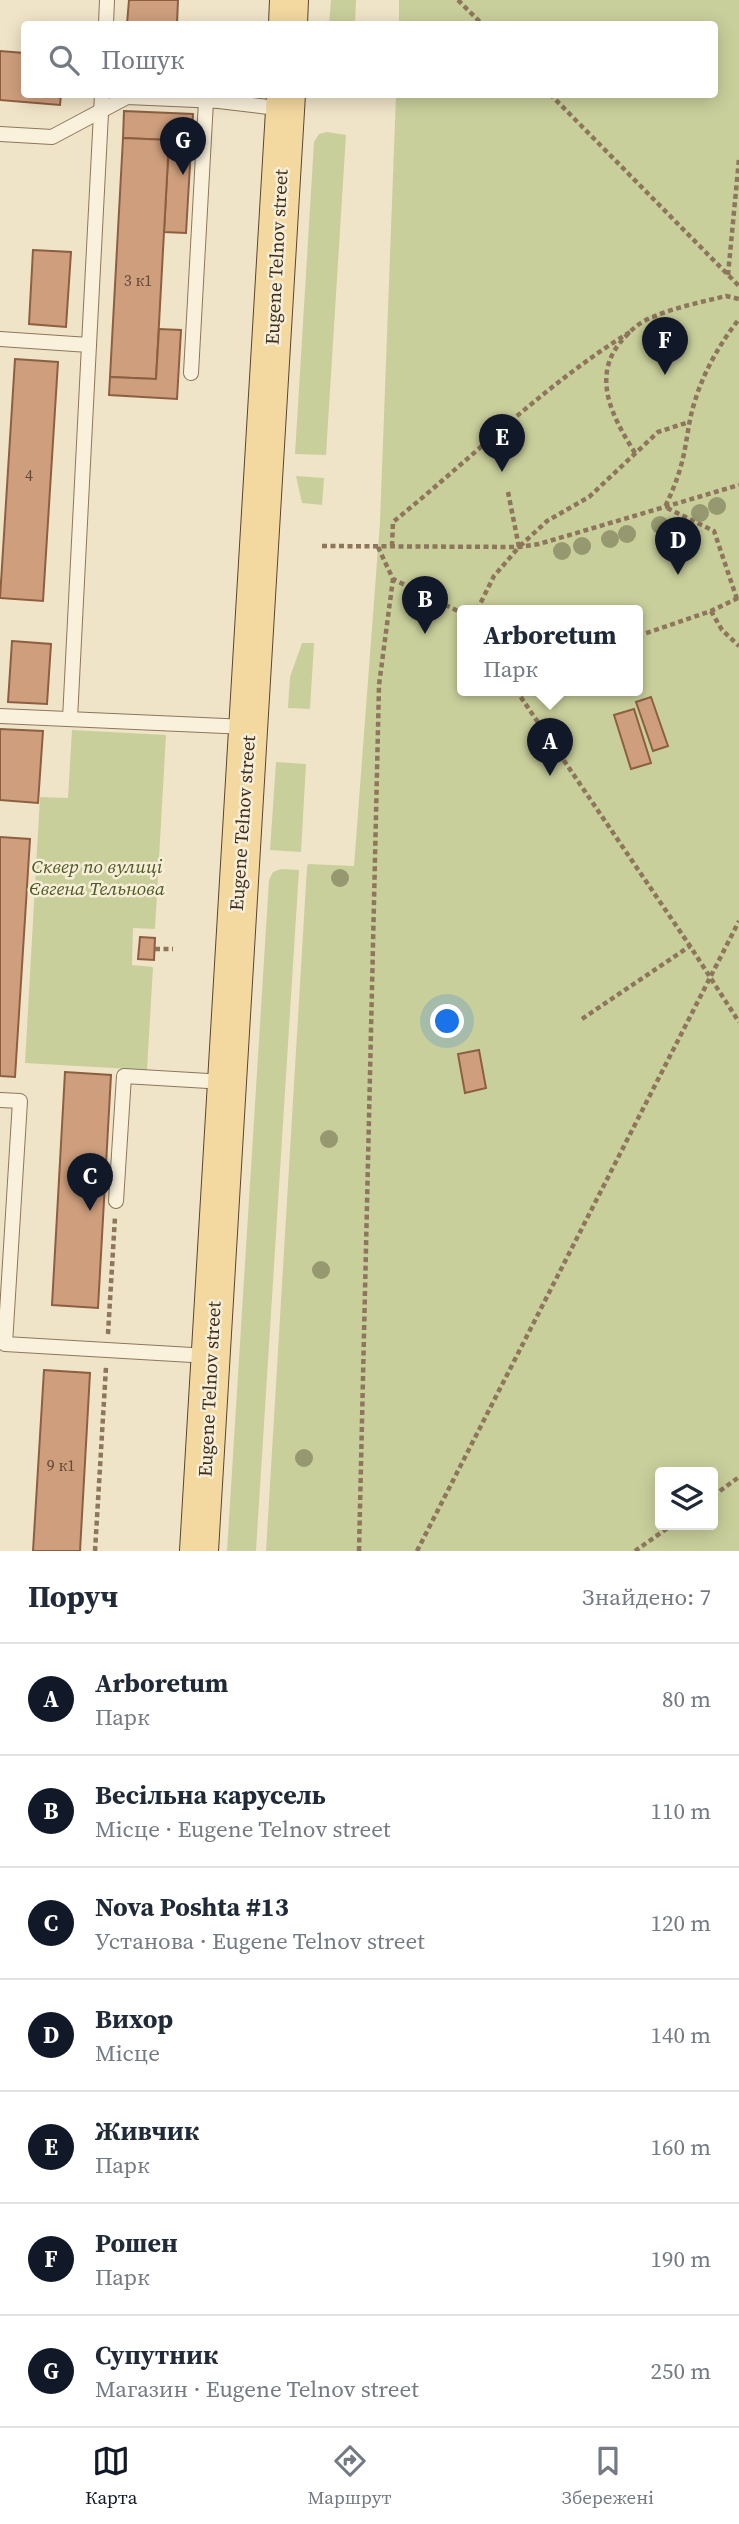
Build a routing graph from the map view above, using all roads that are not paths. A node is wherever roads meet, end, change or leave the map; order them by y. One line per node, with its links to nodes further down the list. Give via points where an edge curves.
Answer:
1 (107, 0): 3 (lane)
2 (289, 0): 4 (main road)
3 (106, 21)
4 (288, 21)
5 (102, 98): 10 (lane)
6 (125, 98): 10 (lane)
7 (147, 98): 8 (lane)
8 (206, 101): 9 (lane); 14 (lane)
9 (285, 102): 17 (main road, Eugene Telnov street)
10 (101, 111): 11 (lane, via 52,137); 13 (lane)
11 (0, 134)
12 (0, 339): 13 (lane)
13 (89, 345): 16 (lane)
14 (191, 373)
15 (0, 716): 16 (lane)
16 (70, 719): 17 (lane)
17 (249, 727): 18 (main road, Eugene Telnov street)
18 (227, 1082): 20 (lane, via 124,1076); 22 (main road, Eugene Telnov street)
19 (0, 1100): 21 (lane, via 20,1101)
20 (116, 1201)
21 (2, 1343): 22 (lane)
22 (211, 1357): 23 (main road, Eugene Telnov street)
23 (199, 1551)

